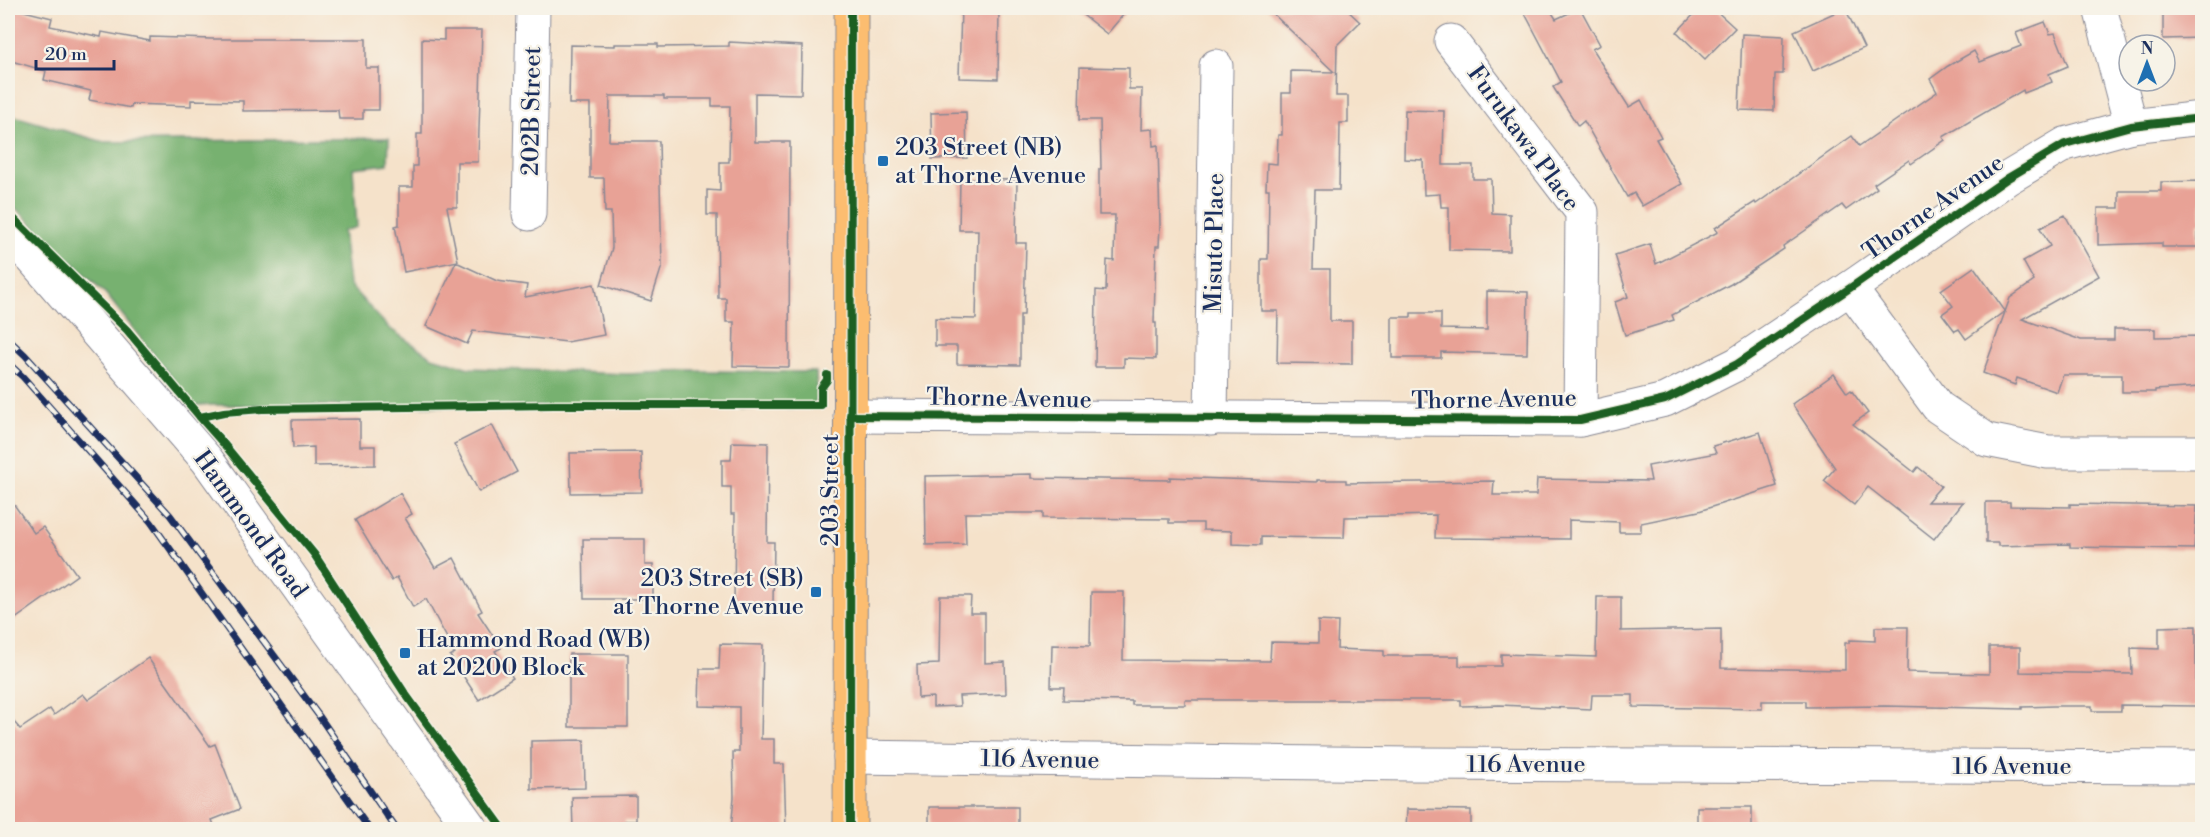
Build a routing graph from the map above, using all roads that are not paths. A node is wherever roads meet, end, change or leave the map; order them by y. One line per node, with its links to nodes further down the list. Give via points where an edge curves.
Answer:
1 (533, 8): 8 (street, 202B Street)
2 (850, 8): 11 (main road, 203 Street)
3 (2100, 8): 7 (street)
4 (1451, 41): 13 (street, Furukawa Place, via 1582,212)
5 (1216, 66): 12 (street, Misuto Place)
6 (2202, 117): 7 (street, Thorne Avenue)
7 (2131, 126): 10 (street, Thorne Avenue, via 2065,144 2008,178)
8 (529, 214)
9 (8, 236): 17 (street, Hammond Road, via 31,257 207,460)
10 (1850, 288): 13 (street, Thorne Avenue, via 1737,364 1665,400); 14 (street, via 1938,406 1987,440 2048,452)
11 (850, 416): 12 (street, Thorne Avenue); 15 (main road, 203 Street)
12 (1210, 419): 13 (street, Thorne Avenue)
13 (1580, 420)
14 (2202, 452)
15 (850, 757): 16 (street, 116 Avenue); 18 (main road, 203 Street)
16 (2202, 767)
17 (472, 830)
18 (850, 830)

